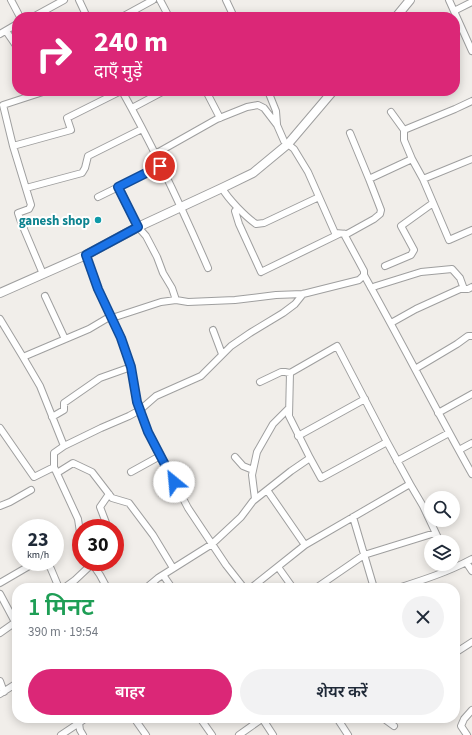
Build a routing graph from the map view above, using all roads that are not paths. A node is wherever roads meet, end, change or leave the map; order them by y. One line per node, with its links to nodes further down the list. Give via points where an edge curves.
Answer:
1 (11, 0): 13 (street)
2 (64, 0): 14 (street)
3 (79, 0): 15 (street)
4 (138, 0): 11 (street)
5 (153, 0): 11 (street)
6 (160, 0): 17 (street)
7 (226, 0): 18 (street)
8 (410, 0): 19 (street)
9 (449, 0): 12 (street)
10 (472, 2): 12 (street)
11 (141, 6): 16 (street)
12 (454, 11)
13 (17, 12)
14 (42, 12)
15 (85, 12)
16 (131, 12)
17 (166, 12)
18 (232, 12)
19 (400, 12)
20 (460, 24): 24 (street)
21 (12, 27): 22 (street)
22 (3, 33): 23 (street)
23 (12, 42)
24 (472, 51)
25 (31, 96): 41 (street, via 3,105)
26 (112, 96): 41 (street, via 67,118 71,130)
27 (125, 96): 33 (street)
28 (155, 96): 33 (street)
29 (209, 96): 35 (street)
30 (270, 96): 36 (street, via 276,111)
31 (329, 96): 40 (street)
32 (472, 100): 38 (street)
33 (132, 108): 37 (street)
34 (391, 112): 38 (street)
35 (220, 118): 36 (street, via 258,105 264,108); 42 (street)
36 (277, 125): 40 (street)
37 (142, 129): 42 (street); 49 (street, via 88,156 82,173)
38 (404, 130): 43 (street, via 404,140)
39 (350, 133): 46 (street)
40 (288, 144): 50 (street, via 253,173); 52 (street, via 308,172)
41 (13, 146): 49 (street)
42 (155, 154): 45 (street)
43 (412, 159): 46 (street); 47 (street)
44 (472, 159): 47 (street)
45 (160, 166): 48 (street); 54 (street)
46 (369, 179): 58 (street, via 381,210 380,214 347,234)
47 (423, 180): 53 (street)
48 (118, 187): 51 (street); 56 (street)
49 (26, 188): 62 (street, via 31,205 29,209 18,213)
50 (222, 188): 54 (street); 55 (street)
51 (98, 197)
52 (319, 197): 55 (street, via 264,223 256,224); 58 (street, via 335,233)
53 (433, 203): 57 (street, via 449,240); 60 (street, via 400,226 414,250 411,255)
54 (181, 207): 56 (street); 61 (street)
55 (238, 208): 58 (street, via 236,211 239,224 262,272)
56 (138, 227): 59 (street); 70 (street, via 157,256)
57 (472, 230)
58 (342, 234): 63 (street)
59 (86, 255): 62 (street); 71 (street, via 98,289)
60 (385, 266)
61 (208, 268)
62 (43, 274): 67 (street)
63 (364, 275): 65 (street); 68 (street, via 359,280)
64 (472, 287): 66 (street)
65 (371, 288): 66 (street, via 421,272 452,269 460,278); 73 (street)
66 (464, 289): 73 (street, via 416,309)
67 (0, 293)
68 (302, 294): 70 (street, via 235,300); 77 (street, via 296,304)
69 (46, 296): 76 (street)
70 (176, 300): 71 (street)
71 (112, 317): 76 (street); 79 (street)
72 (0, 319): 78 (street)
73 (391, 323): 80 (street)
74 (213, 330): 77 (street)
75 (472, 336): 80 (street, via 468,336)
76 (65, 339): 78 (street)
77 (222, 354): 86 (street, via 201,376 156,396)
78 (23, 357): 88 (street, via 40,386)
79 (131, 367): 86 (street); 88 (street, via 100,378 64,403 64,410)
80 (415, 369): 87 (street)
81 (290, 373): 82 (street, via 281,372); 84 (street, via 337,346); 85 (street)
82 (260, 382)
83 (472, 394): 87 (street)
84 (365, 400): 91 (street); 92 (street)
85 (289, 408): 91 (street, via 289,416); 101 (street, via 273,424 257,452)
86 (140, 410): 94 (street); 96 (street)
87 (438, 413): 90 (street)
88 (52, 417): 94 (street)
89 (0, 428): 100 (street, via 34,477)
90 (449, 433): 95 (street); 99 (street)
91 (298, 436): 98 (street)
92 (387, 442): 98 (street, via 321,478); 99 (street)
93 (472, 443): 95 (street)
94 (64, 446): 100 (street, via 54,453)
95 (459, 450): 104 (street)
96 (160, 456): 102 (street); 115 (street, via 188,508)
97 (235, 457): 101 (street, via 243,466)
98 (310, 458): 107 (street)
99 (397, 461): 105 (street)
100 (54, 467): 103 (street)
101 (253, 470): 109 (street)
102 (131, 472)
103 (57, 473): 108 (street, via 73,463 92,472); 112 (street)
104 (472, 474)
105 (410, 484): 111 (street); 114 (street)
106 (31, 490): 110 (street)
107 (267, 490): 109 (street); 116 (street)
108 (108, 494): 113 (street, via 100,507); 120 (street, via 112,498 129,503)
109 (255, 499): 115 (street, via 241,517)
110 (0, 506)
111 (353, 517): 116 (street); 117 (street)
112 (78, 519)
113 (105, 519)
114 (435, 533): 117 (street)
115 (212, 544): 120 (street); 134 (street)
116 (305, 545): 119 (street)
117 (364, 555): 137 (street); 138 (street)
118 (469, 561): 126 (street)
119 (278, 567): 135 (street); 136 (street)
120 (173, 568): 127 (street)
121 (21, 571): 128 (street)
122 (52, 571): 129 (street)
123 (83, 571): 130 (street)
124 (97, 571): 131 (street)
125 (443, 571): 139 (street)
126 (472, 571)
127 (163, 574): 132 (street); 133 (street)
128 (0, 583)
129 (56, 583)
130 (71, 583)
131 (104, 583)
132 (152, 583)
133 (169, 583)
134 (240, 583)
135 (257, 583)
136 (289, 583)
137 (323, 583)
138 (372, 583)
139 (415, 583)
140 (0, 594): 141 (street)
141 (12, 614)
142 (12, 624): 143 (street)
143 (0, 633)
144 (472, 642): 145 (street)
145 (460, 650)
146 (0, 682): 148 (street)
147 (12, 686): 148 (street)
148 (2, 693)
149 (472, 710): 158 (street, via 464,718 461,726)
150 (79, 723): 159 (street); 160 (street)
151 (138, 723): 161 (street)
152 (204, 723): 162 (street)
153 (256, 723): 163 (street)
154 (266, 723): 164 (street)
155 (340, 723): 165 (street)
156 (390, 723): 157 (street)
157 (394, 726)
158 (466, 734)
159 (61, 735)
160 (83, 735)
161 (146, 735)
162 (212, 735)
163 (239, 735)
164 (273, 735)
165 (348, 735)

